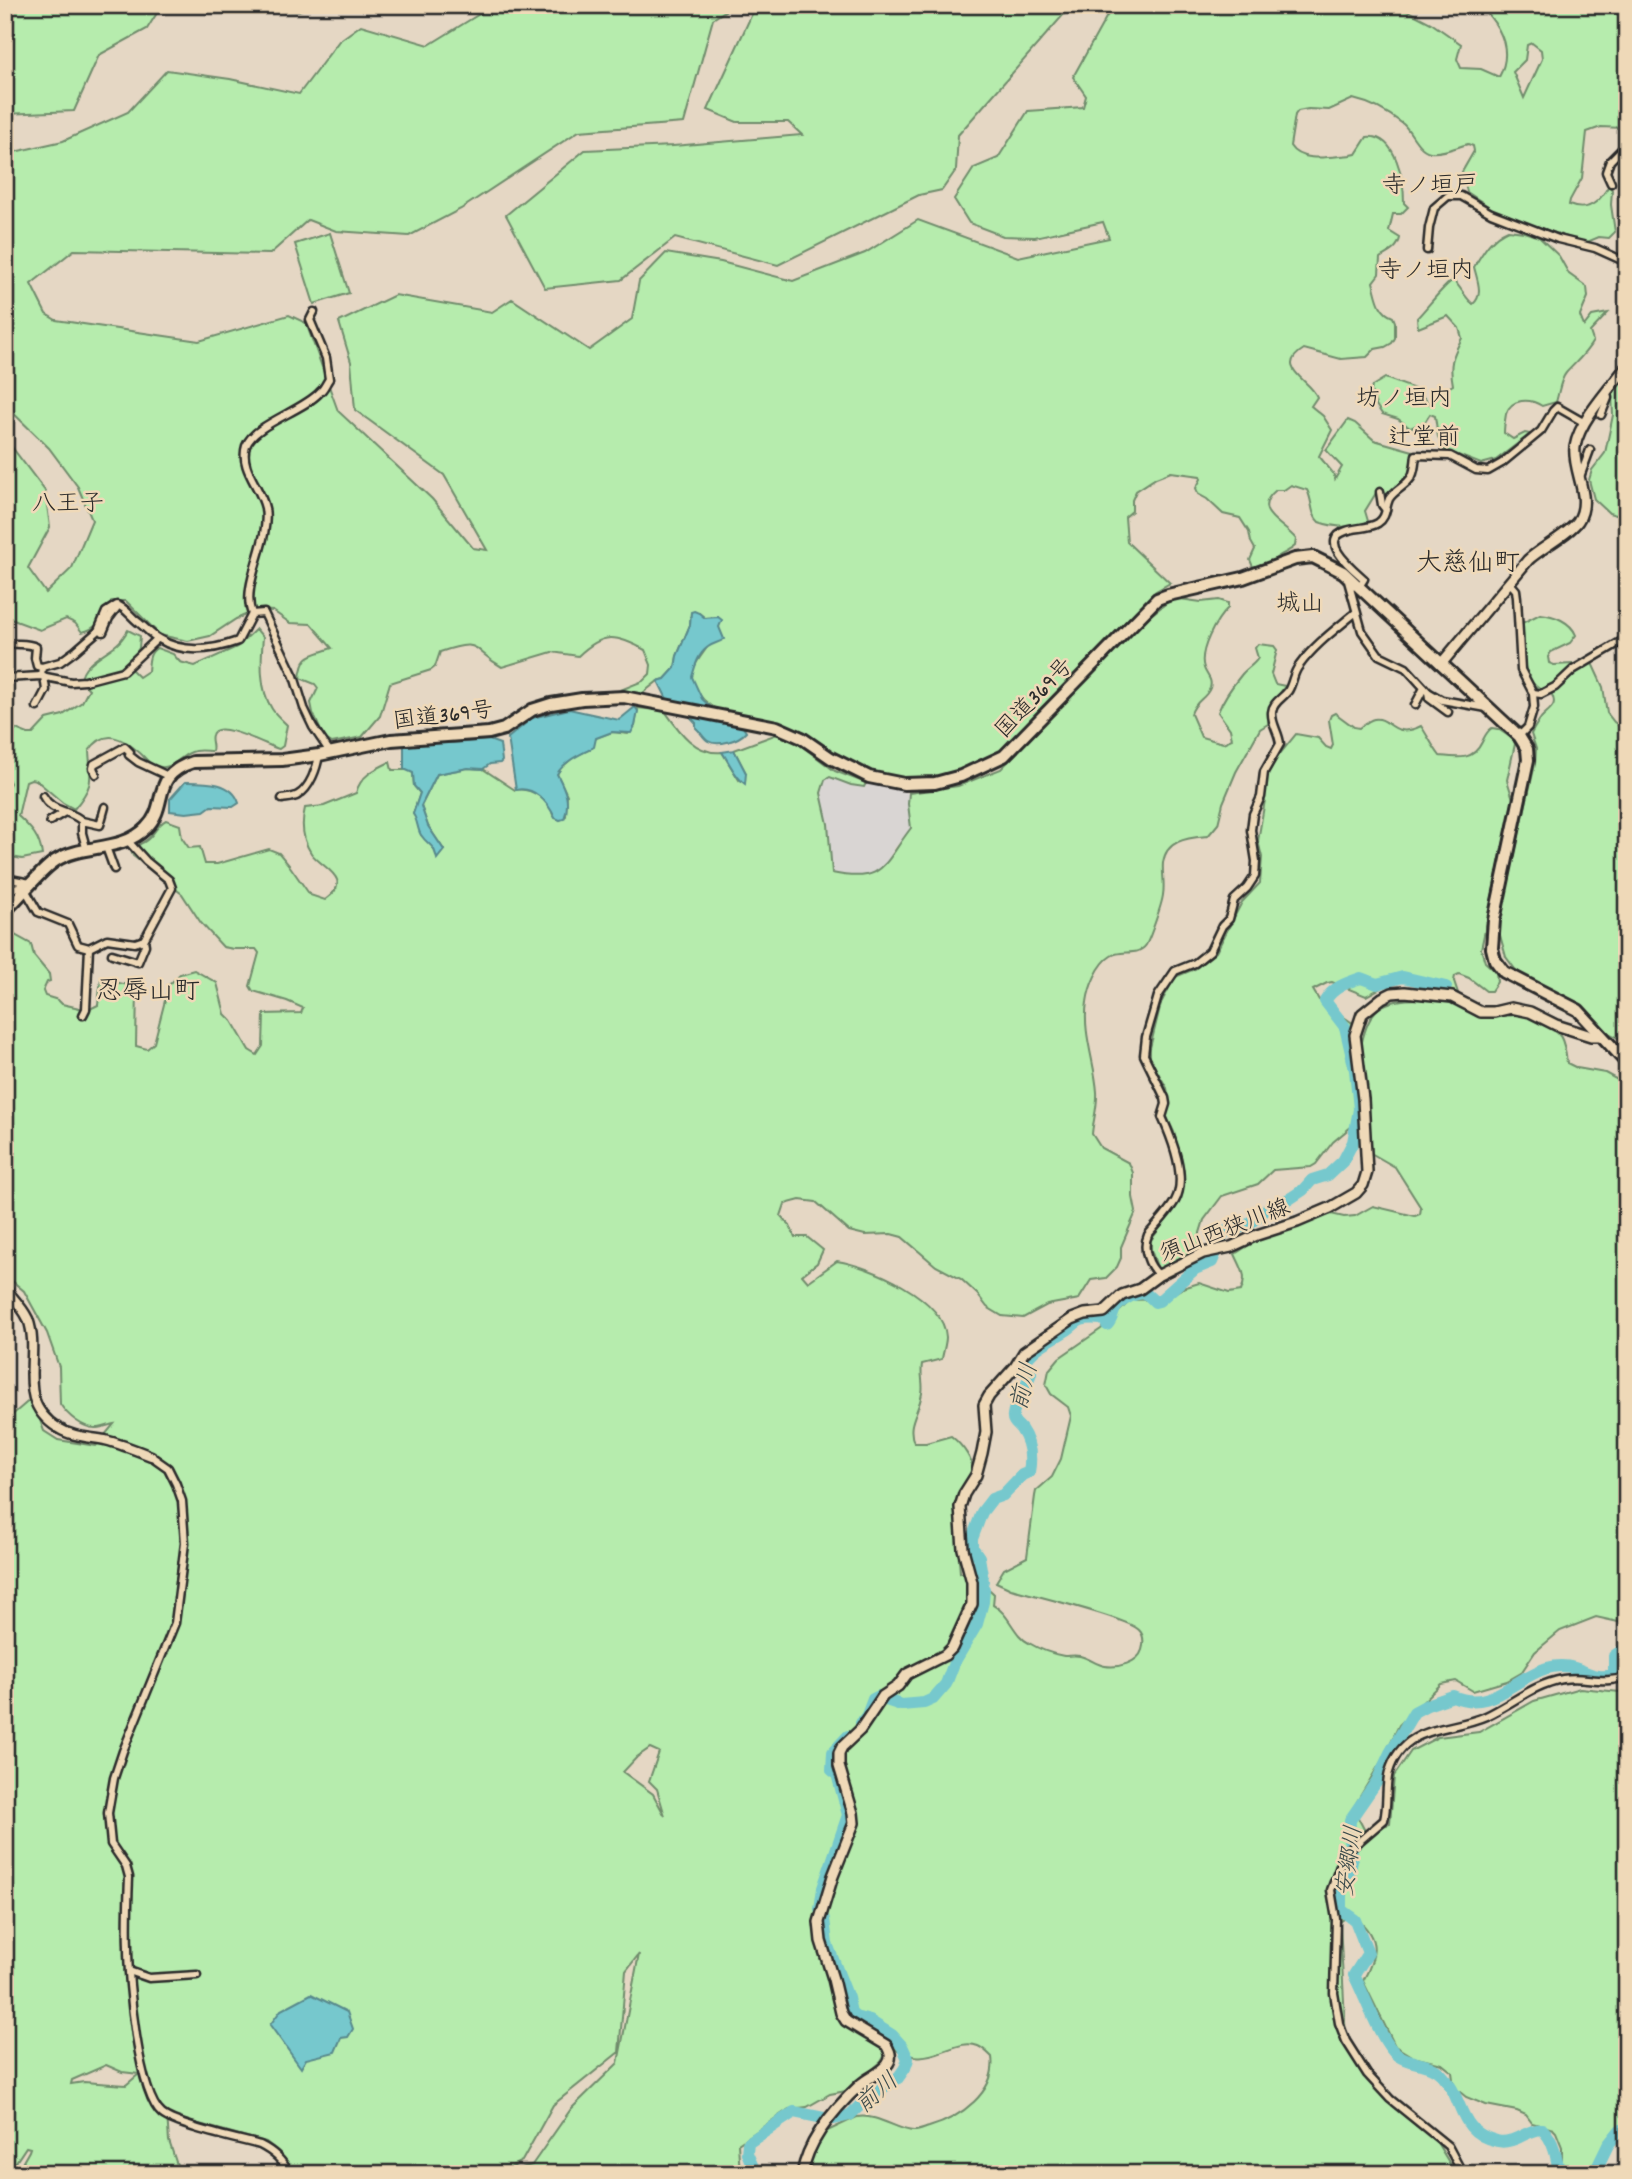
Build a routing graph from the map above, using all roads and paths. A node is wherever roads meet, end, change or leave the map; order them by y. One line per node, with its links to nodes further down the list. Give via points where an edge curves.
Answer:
1 (1627, 144): 2 (street, via 1610,161 1606,172)
2 (1611, 183)
3 (1627, 218): 5 (main road)
4 (1427, 250): 5 (street, via 1434,208 1448,197 1461,197 1491,213)
5 (1626, 262): 6 (main road)
6 (1627, 274)
7 (314, 312): 21 (street, via 310,320 326,358 329,379 319,394 258,430 246,446 247,468 265,506 248,597)
8 (1627, 366): 9 (main road)
9 (1606, 393): 10 (street); 11 (main road)
10 (1601, 415)
11 (1585, 423): 13 (main road, via 1575,449); 15 (street, via 1558,407 1541,431 1488,471 1450,456 1416,455 1409,481 1389,499)
12 (1590, 450): 13 (street)
13 (1579, 479): 17 (main road, via 1584,499 1578,522 1541,548)
14 (1380, 492): 15 (street)
15 (1386, 510): 18 (street, via 1377,524 1337,537 1339,555 1364,579)
16 (1343, 572): 18 (highway, 国道369号); 20 (street); 39 (highway, 国道369号, via 1314,557 1295,559 1243,578 1157,599 1004,756 934,783 904,784 869,777 777,727 624,697 551,704 489,733 391,740)
17 (1510, 583): 26 (main road); 32 (street, via 1516,590 1521,670)
18 (1359, 587): 26 (highway, 国道369号)
19 (121, 606): 22 (street); 24 (street); 27 (street, via 106,612 97,631 75,651)
20 (1355, 613): 31 (street, via 1379,655 1406,668); 62 (street, via 1296,668 1290,687 1274,704 1273,722 1280,744 1264,772 1253,814 1255,876 1234,900 1229,919 1210,951 1175,971 1158,996 1144,1055 1165,1098 1162,1117 1175,1150 1180,1187 1177,1199 1145,1242 1150,1267)
21 (252, 614): 24 (street, via 238,641 220,647 180,649); 39 (street, via 264,612)
22 (103, 632)
23 (1627, 638): 32 (street, via 1573,670 1555,687)
24 (157, 639): 28 (street, via 123,671 71,682)
25 (5, 642): 27 (street, via 36,647 34,658)
26 (1441, 664): 36 (highway, 国道369号)
27 (42, 667): 28 (street)
28 (42, 676): 29 (street); 30 (street)
29 (5, 678)
30 (46, 690): 33 (street); 35 (street)
31 (1426, 690): 34 (street); 36 (street, via 1442,700); 37 (street, via 1429,698)
32 (1533, 693): 38 (street, via 1528,727)
33 (52, 695)
34 (1415, 705)
35 (37, 707)
36 (1492, 709): 38 (highway, 国道369号)
37 (1448, 712)
38 (1519, 736): 60 (highway, via 1528,760 1494,920 1495,960 1504,972 1577,1010)
39 (325, 754): 41 (highway, 国道369号, via 254,762 193,762); 43 (street, via 306,788)
40 (96, 774): 41 (street, via 94,764 125,747 138,762)
41 (168, 776): 48 (highway, via 153,817)
42 (43, 796): 45 (street, via 56,810)
43 (282, 800)
44 (105, 807): 47 (street, via 100,825)
45 (65, 812): 46 (street); 47 (street)
46 (50, 821)
47 (82, 821): 50 (street)
48 (128, 841): 49 (highway); 56 (street, via 172,888)
49 (106, 847): 50 (highway); 51 (street)
50 (87, 851): 53 (highway, via 55,861)
51 (114, 869)
52 (5, 878): 53 (street)
53 (29, 887): 54 (street); 55 (highway); 57 (street, via 38,912 68,924 78,945)
54 (5, 893)
55 (5, 911)
56 (144, 940): 57 (street, via 107,939); 58 (street, via 138,962)
57 (89, 948): 59 (street)
58 (112, 954)
59 (83, 1015)
60 (1602, 1036): 61 (highway); 62 (main road, 須山西狭川線, via 1556,1026 1511,1008 1481,1012 1452,997 1405,992 1382,998 1362,1014 1355,1035 1367,1172 1356,1194 1330,1209 1203,1253)
61 (1627, 1063)
62 (1158, 1275): 69 (main road, 須山西狭川線, via 1122,1295 1104,1312 1072,1319 1024,1352 989,1396 976,1475 960,1507 972,1604 945,1656 907,1674 883,1696 839,1753 854,1824 819,1922 821,1941 841,2013 846,2021 886,2045 891,2058 847,2098 814,2139)
63 (5, 1289): 64 (street, via 27,1317 32,1335 33,1398 42,1415 70,1434)
64 (151, 1456): 66 (street, via 169,1468 176,1484 185,1543 175,1623 123,1751 108,1813 111,1844 127,1866 129,1877)
65 (1627, 1676): 70 (street, via 1601,1682 1574,1678 1543,1685 1470,1722 1438,1727 1407,1744 1389,1773 1384,1820 1352,1848 1331,1889 1336,1919 1334,1993 1346,2040 1390,2099 1448,2146)
66 (129, 1971): 67 (street, via 149,1978); 68 (street, via 145,2081 158,2110 177,2122 260,2145 282,2160)
67 (197, 1975)
68 (290, 2174)
69 (802, 2174)
70 (1463, 2174)

